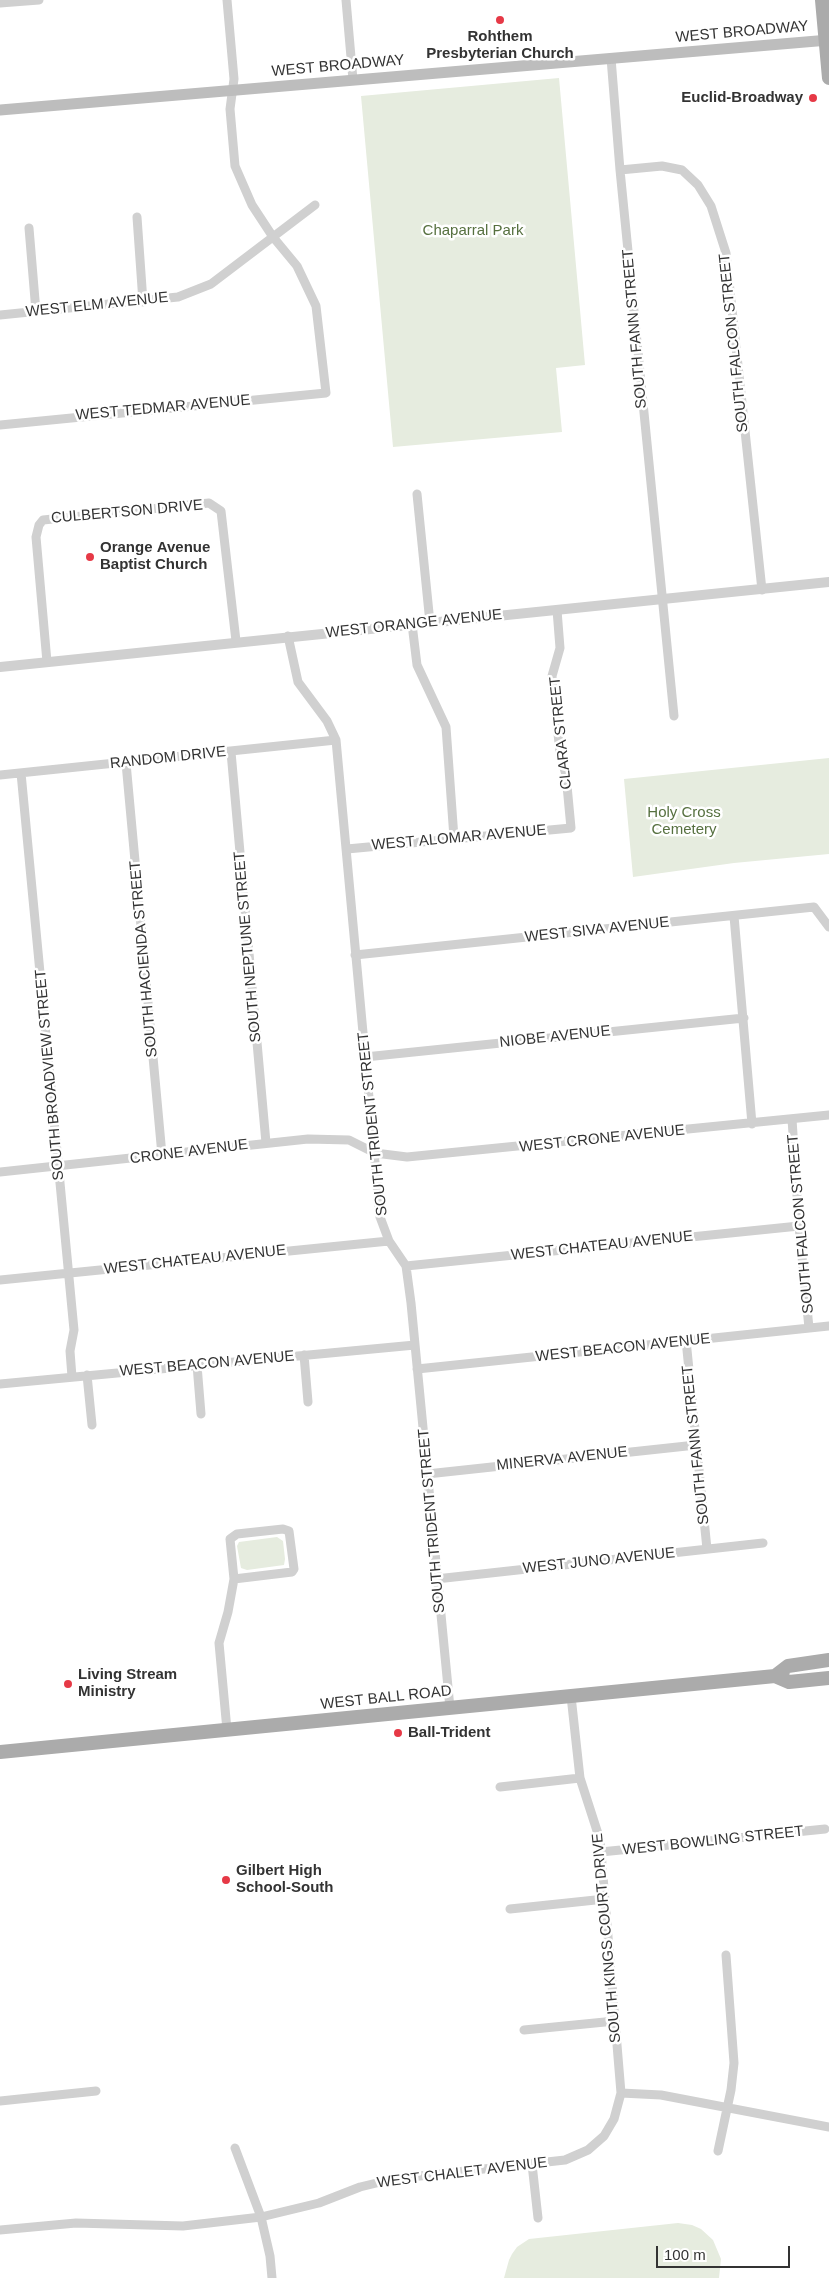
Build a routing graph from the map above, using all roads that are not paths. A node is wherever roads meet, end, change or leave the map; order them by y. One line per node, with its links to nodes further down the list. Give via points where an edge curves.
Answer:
1 (39, 0): 5 (street)
2 (227, 0): 10 (street, via 234,79)
3 (346, 0): 9 (street)
4 (822, 0): 6 (main road)
5 (0, 3)
6 (827, 40): 7 (main road, WEST BROADWAY); 8 (main road)
7 (611, 58): 9 (main road, WEST BROADWAY); 12 (street, SOUTH FANN STREET)
8 (829, 78)
9 (353, 80): 10 (main road, WEST BROADWAY)
10 (232, 90): 11 (main road, WEST BROADWAY); 16 (street, via 230,109 235,166 252,205)
11 (0, 110)
12 (620, 170): 23 (street, SOUTH FALCON STREET, via 662,166 682,170 698,185 710,206 726,252); 24 (street, SOUTH FANN STREET)
13 (315, 205): 16 (street, WEST ELM AVENUE)
14 (137, 217): 17 (street)
15 (29, 228): 18 (street)
16 (273, 237): 17 (street, WEST ELM AVENUE, via 211,284 178,297); 20 (street, WEST TEDMAR AVENUE, via 297,266 316,306 326,393)
17 (143, 302): 18 (street, WEST ELM AVENUE)
18 (36, 312): 19 (street, WEST ELM AVENUE)
19 (0, 315)
20 (0, 425)
21 (417, 494): 26 (street)
22 (829, 582): 23 (street, WEST ORANGE AVENUE)
23 (762, 590): 24 (street, WEST ORANGE AVENUE)
24 (661, 600): 25 (street, WEST ORANGE AVENUE); 32 (street, SOUTH FANN STREET)
25 (557, 610): 26 (street, WEST ORANGE AVENUE); 38 (street, CLARA STREET, via 560,648 552,676)
26 (430, 622): 27 (street, WEST ORANGE AVENUE)
27 (412, 624): 28 (street, WEST ORANGE AVENUE); 39 (street, via 417,665 446,727)
28 (288, 636): 29 (street, WEST ORANGE AVENUE); 33 (street, SOUTH TRIDENT STREET, via 298,682 327,721)
29 (236, 641): 30 (street, WEST ORANGE AVENUE); 30 (street, CULBERTSON DRIVE, via 222,511 209,503 43,520 36,537)
30 (47, 662): 31 (street, WEST ORANGE AVENUE)
31 (0, 667)
32 (674, 716)
33 (336, 740): 34 (street, RANDOM DRIVE); 40 (street, SOUTH TRIDENT STREET)
34 (231, 752): 35 (street, RANDOM DRIVE); 49 (street, SOUTH NEPTUNE STREET)
35 (126, 763): 36 (street, RANDOM DRIVE); 51 (street, SOUTH HACIENDA STREET)
36 (21, 773): 37 (street, RANDOM DRIVE); 52 (street, SOUTH BROADVIEW STREET)
37 (0, 775)
38 (571, 828): 39 (street, WEST ALOMAR AVENUE)
39 (454, 838): 40 (street, WEST ALOMAR AVENUE)
40 (347, 849): 43 (street, SOUTH TRIDENT STREET)
41 (734, 916): 42 (street, WEST SIVA AVENUE, via 814,907); 43 (street, WEST SIVA AVENUE); 44 (street)
42 (829, 927)
43 (356, 955): 45 (street, SOUTH TRIDENT STREET)
44 (744, 1018): 45 (street, NIOBE AVENUE); 48 (street)
45 (365, 1057): 50 (street, SOUTH TRIDENT STREET)
46 (829, 1115): 47 (street, WEST CRONE AVENUE)
47 (792, 1119): 48 (street, WEST CRONE AVENUE); 54 (street, SOUTH FALCON STREET)
48 (752, 1124): 50 (street, WEST CRONE AVENUE, via 407,1157)
49 (266, 1143): 50 (street, CRONE AVENUE, via 350,1140); 51 (street, CRONE AVENUE)
50 (375, 1153): 55 (street, SOUTH TRIDENT STREET, via 380,1217)
51 (162, 1155): 52 (street, CRONE AVENUE)
52 (58, 1167): 53 (street, CRONE AVENUE); 57 (street, SOUTH BROADVIEW STREET)
53 (0, 1172)
54 (799, 1226): 56 (street, WEST CHATEAU AVENUE); 60 (street, SOUTH FALCON STREET)
55 (389, 1241): 56 (street, SOUTH TRIDENT STREET); 57 (street, WEST CHATEAU AVENUE)
56 (406, 1266): 62 (street, SOUTH TRIDENT STREET)
57 (69, 1272): 58 (street, WEST CHATEAU AVENUE); 67 (street, SOUTH BROADVIEW STREET, via 74,1330 70,1352)
58 (0, 1280)
59 (829, 1326): 60 (street, WEST BEACON AVENUE)
60 (809, 1328): 61 (street, WEST BEACON AVENUE)
61 (686, 1340): 65 (street, WEST BEACON AVENUE); 72 (street, SOUTH FANN STREET)
62 (415, 1344): 63 (street, WEST BEACON AVENUE); 65 (street, SOUTH TRIDENT STREET)
63 (304, 1355): 64 (street, WEST BEACON AVENUE); 69 (street)
64 (197, 1365): 66 (street, WEST BEACON AVENUE); 70 (street)
65 (417, 1369): 73 (street, SOUTH TRIDENT STREET)
66 (87, 1375): 67 (street, WEST BEACON AVENUE); 71 (street)
67 (72, 1377): 68 (street, WEST BEACON AVENUE)
68 (0, 1384)
69 (308, 1402)
70 (201, 1414)
71 (92, 1425)
72 (696, 1445): 73 (street, MINERVA AVENUE); 75 (street, SOUTH FANN STREET)
73 (428, 1474): 77 (street, SOUTH TRIDENT STREET)
74 (763, 1543): 75 (street, WEST JUNO AVENUE)
75 (707, 1549): 77 (street, WEST JUNO AVENUE)
76 (234, 1579): 76 (street, via 292,1572 289,1531 283,1529 233,1536 230,1542); 83 (street, via 219,1644)
77 (436, 1579): 82 (street, SOUTH TRIDENT STREET)
78 (829, 1660): 79 (main road, WEST BALL ROAD, via 788,1666)
79 (775, 1676): 80 (main road, WEST BALL ROAD, via 789,1682); 81 (main road, WEST BALL ROAD)
80 (829, 1678)
81 (570, 1696): 82 (main road, WEST BALL ROAD); 85 (street, SOUTH KINGS COURT DRIVE)
82 (450, 1708): 83 (main road, WEST BALL ROAD)
83 (227, 1730): 84 (main road, WEST BALL ROAD)
84 (0, 1752)
85 (580, 1778): 86 (street); 88 (street, SOUTH KINGS COURT DRIVE)
86 (500, 1787)
87 (824, 1829): 88 (street, WEST BOWLING STREET)
88 (601, 1852): 89 (street, SOUTH KINGS COURT DRIVE)
89 (604, 1900): 90 (street); 92 (street, SOUTH KINGS COURT DRIVE)
90 (510, 1909)
91 (726, 1955): 97 (street, via 734,2054)
92 (615, 2022): 93 (street); 95 (street, SOUTH KINGS COURT DRIVE)
93 (524, 2030)
94 (96, 2091): 96 (street)
95 (621, 2092): 97 (street, via 661,2095); 101 (street, WEST CHALET AVENUE, via 614,2119 593,2147 572,2158)
96 (0, 2101)
97 (727, 2108): 98 (street); 100 (street)
98 (829, 2127)
99 (235, 2148): 102 (street)
100 (718, 2151)
101 (532, 2164): 102 (street, WEST CHALET AVENUE, via 383,2181 319,2203); 103 (street)
102 (261, 2217): 104 (street, WEST CHALET AVENUE, via 184,2226 76,2223); 105 (street)
103 (538, 2218)
104 (0, 2230)
105 (272, 2278)

